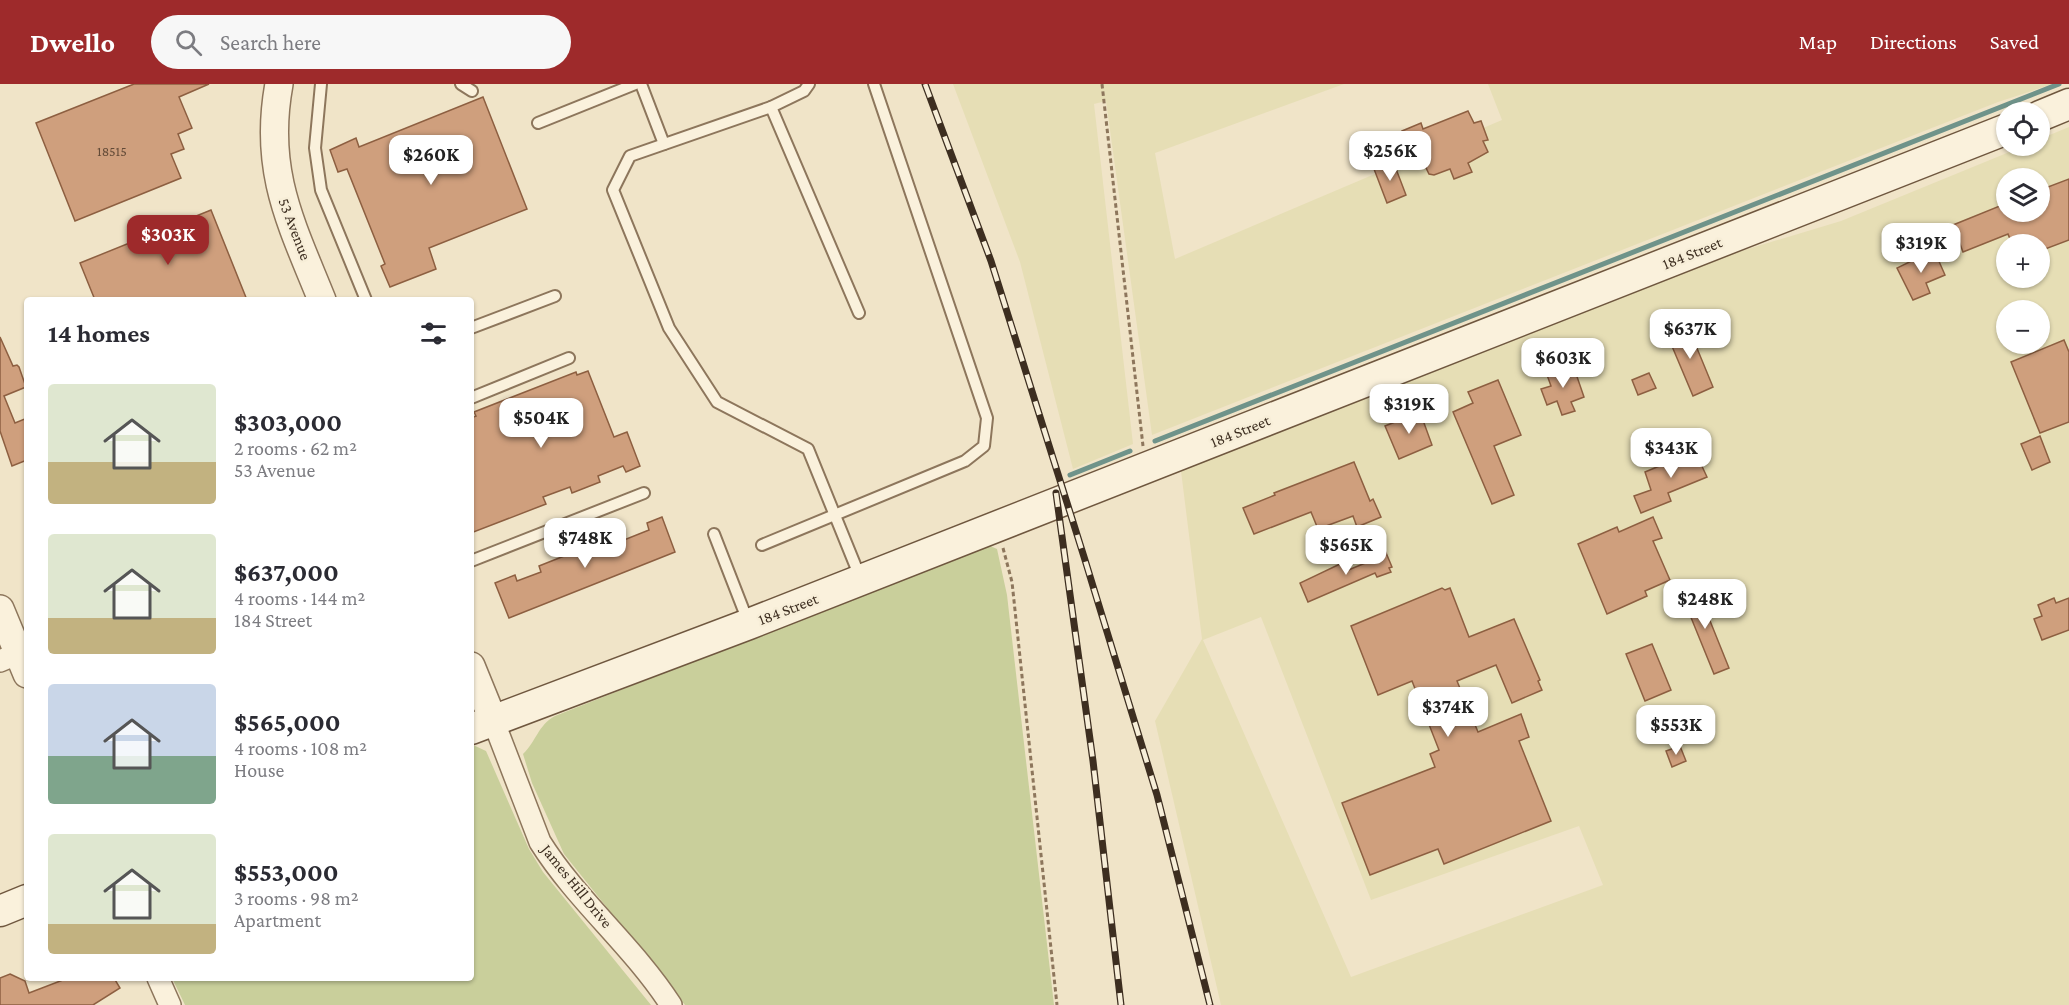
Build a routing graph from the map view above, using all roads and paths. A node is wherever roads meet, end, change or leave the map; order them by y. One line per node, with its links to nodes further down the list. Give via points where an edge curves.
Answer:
1 (279, 84): 17 (street, 53 Avenue, via 274,130 282,201)
2 (321, 84): 18 (lane, via 315,148 321,190)
3 (461, 84): 9 (lane)
4 (635, 84): 13 (lane)
5 (641, 84): 15 (lane)
6 (808, 84): 11 (lane, via 804,91)
7 (874, 84): 25 (lane, via 987,418 984,446 965,461)
8 (1102, 84): 23 (path)
9 (472, 91)
10 (2069, 104): 12 (main road)
11 (771, 107): 15 (lane); 19 (lane)
12 (2050, 112)
13 (538, 123)
14 (1996, 133): 23 (main road, 184 Street)
15 (664, 144): 25 (lane, via 630,156 613,190 669,328 717,402 808,449)
16 (555, 296): 20 (lane)
17 (321, 297)
18 (365, 297)
19 (859, 313)
20 (474, 327)
21 (569, 358): 22 (lane)
22 (474, 397)
23 (1145, 468): 30 (main road, 184 Street)
24 (644, 493): 29 (lane)
25 (837, 514): 28 (lane); 30 (lane)
26 (714, 534): 32 (lane)
27 (1001, 541): 41 (path, via 1012,582)
28 (762, 545)
29 (474, 560)
30 (862, 580): 32 (main road, 184 Street)
31 (0, 609): 33 (street)
32 (749, 624): 35 (main road, 184 Street)
33 (15, 662)
34 (474, 682): 35 (street)
35 (482, 724): 40 (street, James Hill Drive, via 552,860)
36 (24, 901): 37 (main road)
37 (0, 911)
38 (159, 981): 39 (street)
39 (171, 1005)
40 (671, 1005)
41 (1057, 1005)

